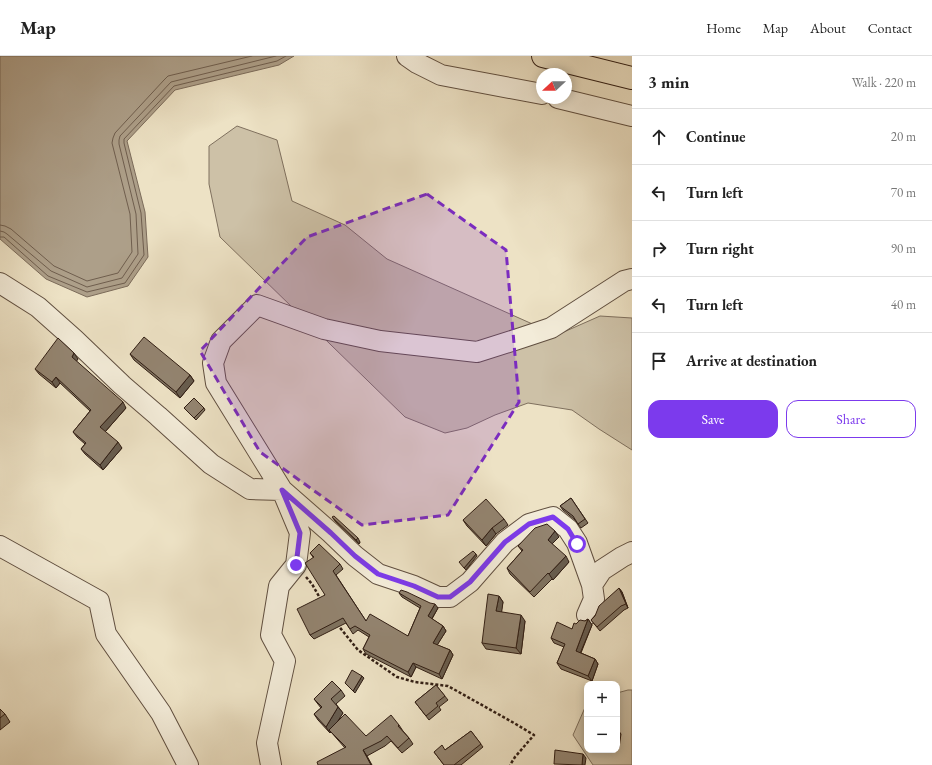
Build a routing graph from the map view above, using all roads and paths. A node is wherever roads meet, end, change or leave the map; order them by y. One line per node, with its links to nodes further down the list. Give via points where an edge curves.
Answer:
1 (407, 56): 4 (street, via 442,75)
2 (543, 56): 3 (highway)
3 (632, 78)
4 (536, 93)
5 (572, 101): 6 (street)
6 (632, 116)
7 (632, 279): 9 (street, via 624,281 552,328 477,352 380,341 324,329 257,305 221,341 213,363 216,383)
8 (0, 283): 9 (street, via 38,307 211,464 250,490)
9 (282, 490): 12 (street, via 300,533); 13 (street, via 378,574 438,597 450,597 470,582 505,542 529,524 553,517 568,529 577,544)
10 (0, 546): 17 (street, via 99,601 106,634 161,713)
11 (632, 552): 13 (street, via 602,570)
12 (296, 565): 14 (path); 18 (street, via 279,586 271,635 285,661 267,743)
13 (592, 585): 15 (street, via 594,599)
14 (324, 604)
15 (587, 615)
16 (337, 623): 19 (path, via 358,650 397,677 448,686 534,735)
17 (188, 765)
18 (271, 765)
19 (510, 765)

